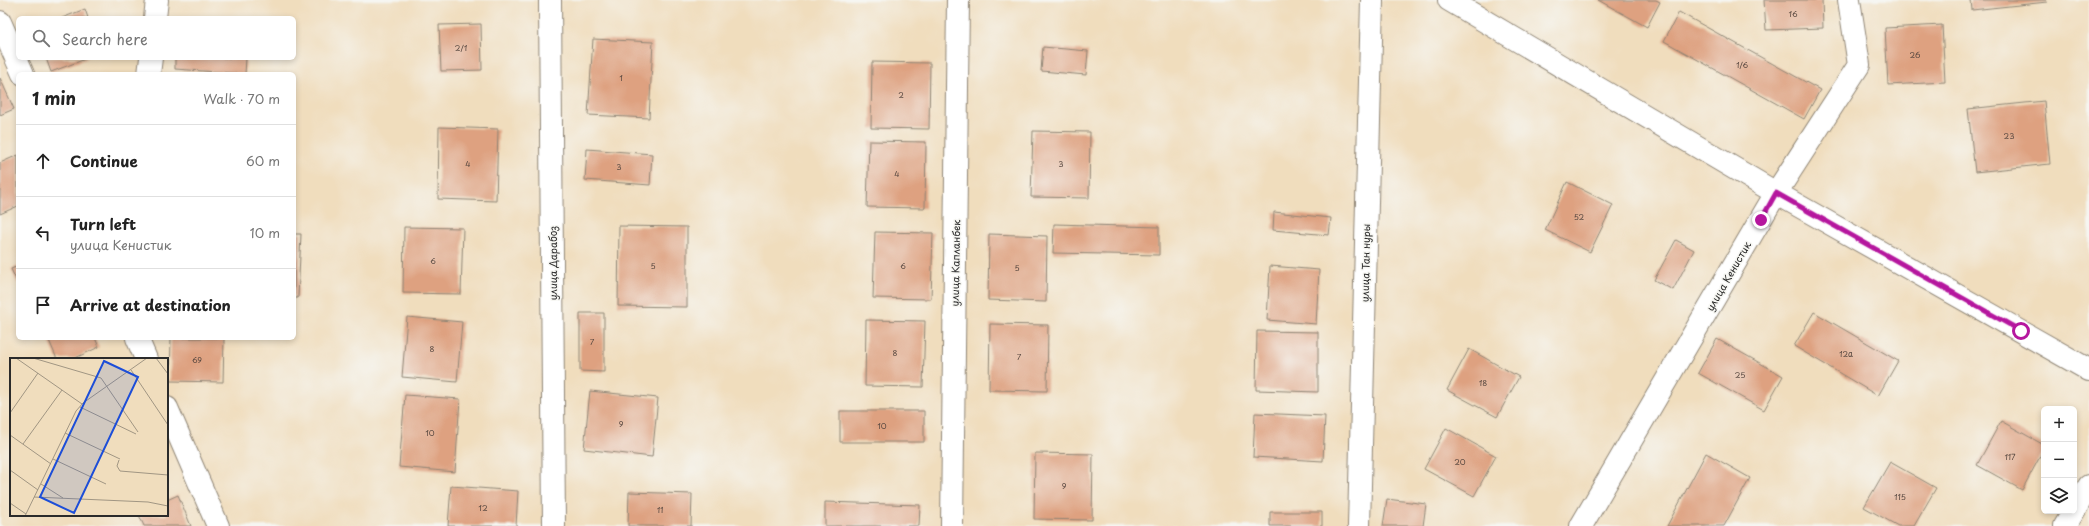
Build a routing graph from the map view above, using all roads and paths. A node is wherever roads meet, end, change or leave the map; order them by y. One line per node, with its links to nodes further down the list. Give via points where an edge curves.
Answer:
1 (157, 0): 7 (street)
2 (550, 0): 21 (street, улица Дарабоз)
3 (958, 0): 22 (street, улица Капланбек)
4 (1372, 0): 23 (street, улица Тан нуры)
5 (1449, 0): 14 (street)
6 (1849, 0): 14 (street, улица Кенистик, via 1858,65)
7 (155, 16)
8 (0, 22): 9 (street)
9 (16, 58)
10 (17, 60): 12 (street)
11 (151, 60): 13 (street)
12 (22, 72)
13 (149, 72)
14 (1776, 193): 17 (street); 24 (street, улица Кенистик)
15 (138, 340): 16 (street)
16 (146, 358)
17 (2089, 370)
18 (168, 410): 20 (street)
19 (2089, 486): 25 (street)
20 (218, 526)
21 (554, 526)
22 (952, 526)
23 (1359, 526)
24 (1581, 526)
25 (2065, 526)

